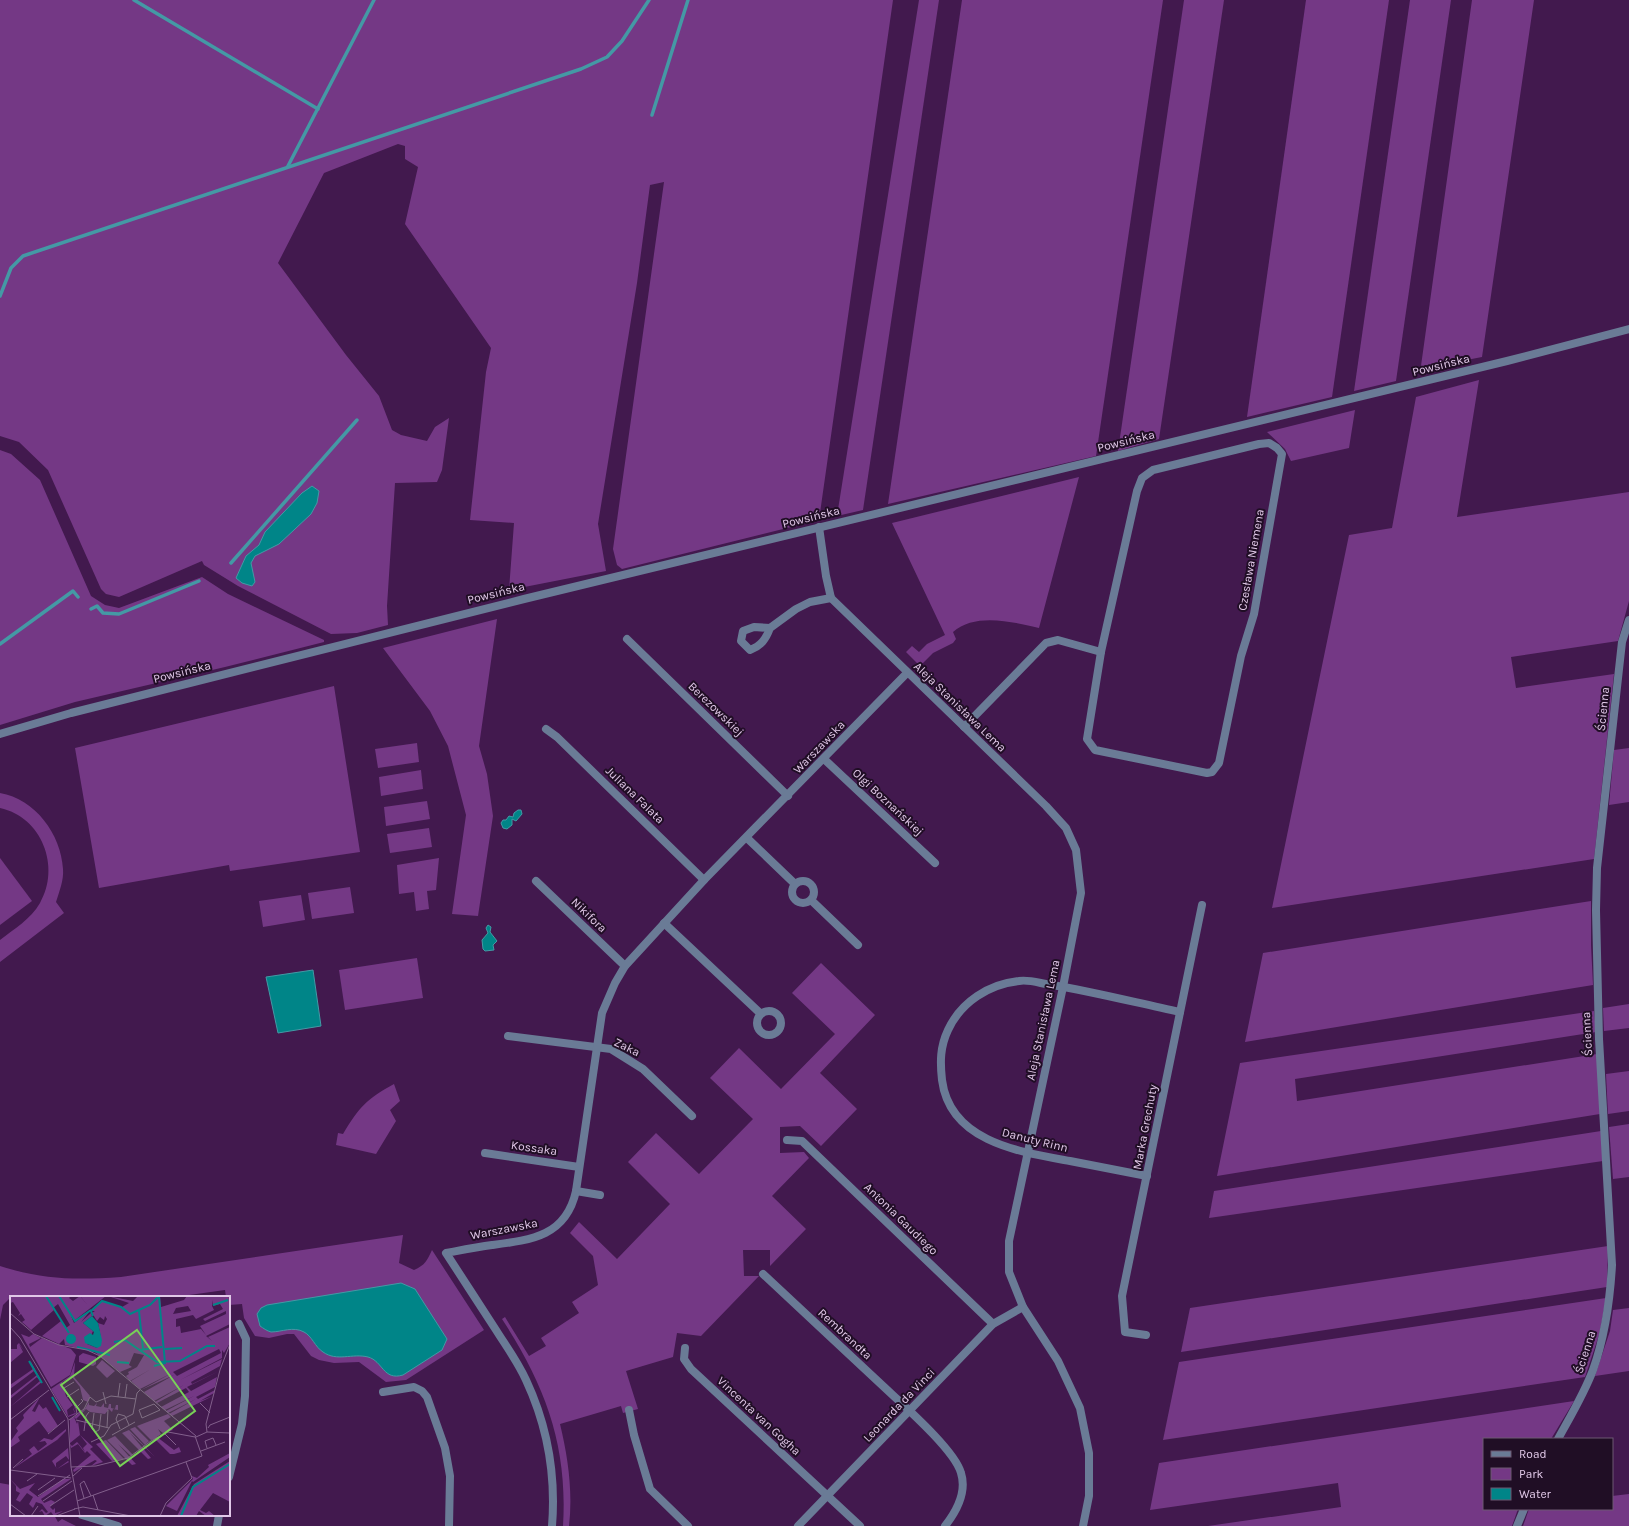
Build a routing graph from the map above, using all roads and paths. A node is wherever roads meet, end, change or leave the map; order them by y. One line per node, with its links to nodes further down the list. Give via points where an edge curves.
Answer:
1 (1629, 329): 2 (street, Powsińska, via 1507,361)
2 (819, 527): 3 (street); 11 (street, Powsińska, via 524,598 110,703)
3 (831, 598): 5 (street, via 810,602); 8 (street, Aleja Stanisława Lema)
4 (1628, 624): 46 (street, Ścienna, via 1622,642 1597,875 1598,1039 1612,1265 1610,1291 1602,1340 1592,1372)
5 (770, 628)
6 (627, 639): 13 (street, Berezowskiej)
7 (1101, 652): 7 (street, Czesława Niemena, via 1087,739 1095,750 1207,772 1216,769 1258,593 1282,454 1278,448 1269,443 1259,444 1153,470 1142,478); 9 (street, via 1058,640 1046,643)
8 (907, 673): 9 (street, Aleja Stanisława Lema); 12 (street, Warszawska)
9 (964, 727): 24 (street, Aleja Stanisława Lema, via 1046,806 1066,828 1076,850 1081,893)
10 (546, 729): 16 (street, Juliana Falata)
11 (0, 734)
12 (824, 759): 13 (street, Warszawska); 15 (street, Olgi Boznańskiej)
13 (788, 796): 14 (street, Warszawska)
14 (747, 838): 16 (street, Warszawska); 18 (street)
15 (935, 863)
16 (704, 880): 21 (street, Warszawska)
17 (536, 881): 23 (street, Nikifora)
18 (795, 884): 19 (street, via 805,881 812,885 814,893); 19 (street, via 792,890 793,899 801,903)
19 (811, 900): 22 (street)
20 (1202, 905): 25 (street, Marka Grechuty)
21 (664, 923): 23 (street, Warszawska); 26 (street)
22 (858, 945)
23 (625, 966): 28 (street, Warszawska, via 602,1013)
24 (1063, 987): 25 (street, Danuty Rinn); 32 (street, Aleja Stanisława Lema); 32 (street, Danuty Rinn, via 1021,980 1004,983 988,990 968,1002 956,1016 940,1048 944,1090 952,1110 980,1135 998,1145)
25 (1180, 1012): 34 (street, Marka Grechuty)
26 (761, 1014)
27 (508, 1036): 28 (street, Zaka)
28 (596, 1048): 29 (street, Zaka, via 611,1049 637,1065); 33 (street, Warszawska)
29 (692, 1116)
30 (787, 1140): 40 (street, Antonia Gaudiego, via 802,1141)
31 (485, 1153): 33 (street, Kossaka)
32 (1027, 1153): 34 (street, Danuty Rinn); 38 (street, Aleja Stanisława Lema, via 1009,1241 1009,1272)
33 (579, 1166): 35 (street, Warszawska)
34 (1147, 1176): 41 (street, Marka Grechuty, via 1122,1296 1125,1332)
35 (576, 1191): 36 (street); 55 (street, Warszawska, via 567,1214 547,1233 518,1242 446,1253 515,1360 532,1394 544,1431 550,1463)
36 (600, 1196)
37 (763, 1274): 45 (street, Rembrandta)
38 (1023, 1307): 40 (street, Leonarda da Vinci); 60 (street, Aleja Stanisława Lema, via 1058,1361 1080,1408 1089,1453 1090,1496)
39 (239, 1324): 47 (street, via 246,1339 245,1396 242,1424)
40 (993, 1324): 45 (street, Leonarda da Vinci)
41 (1146, 1335)
42 (685, 1348): 48 (street, Vincenta van Gogha, via 684,1359 691,1369)
43 (383, 1392): 54 (street, via 414,1386 427,1397 445,1448 450,1476)
44 (629, 1410): 56 (street, via 650,1489)
45 (909, 1411): 48 (street, Leonarda da Vinci); 59 (street, Rembrandta, via 954,1457 962,1474 962,1490 957,1510)
46 (1559, 1438)
47 (230, 1473)
48 (827, 1497): 57 (street, Leonarda da Vinci); 58 (street, Vincenta van Gogha)
49 (1524, 1510): 61 (street)
50 (85, 1516): 52 (street)
51 (219, 1516): 53 (street)
52 (118, 1526)
53 (217, 1526)
54 (448, 1526)
55 (552, 1526)
56 (688, 1526)
57 (798, 1526)
58 (860, 1526)
59 (945, 1526)
60 (1083, 1526)
61 (1517, 1526)

